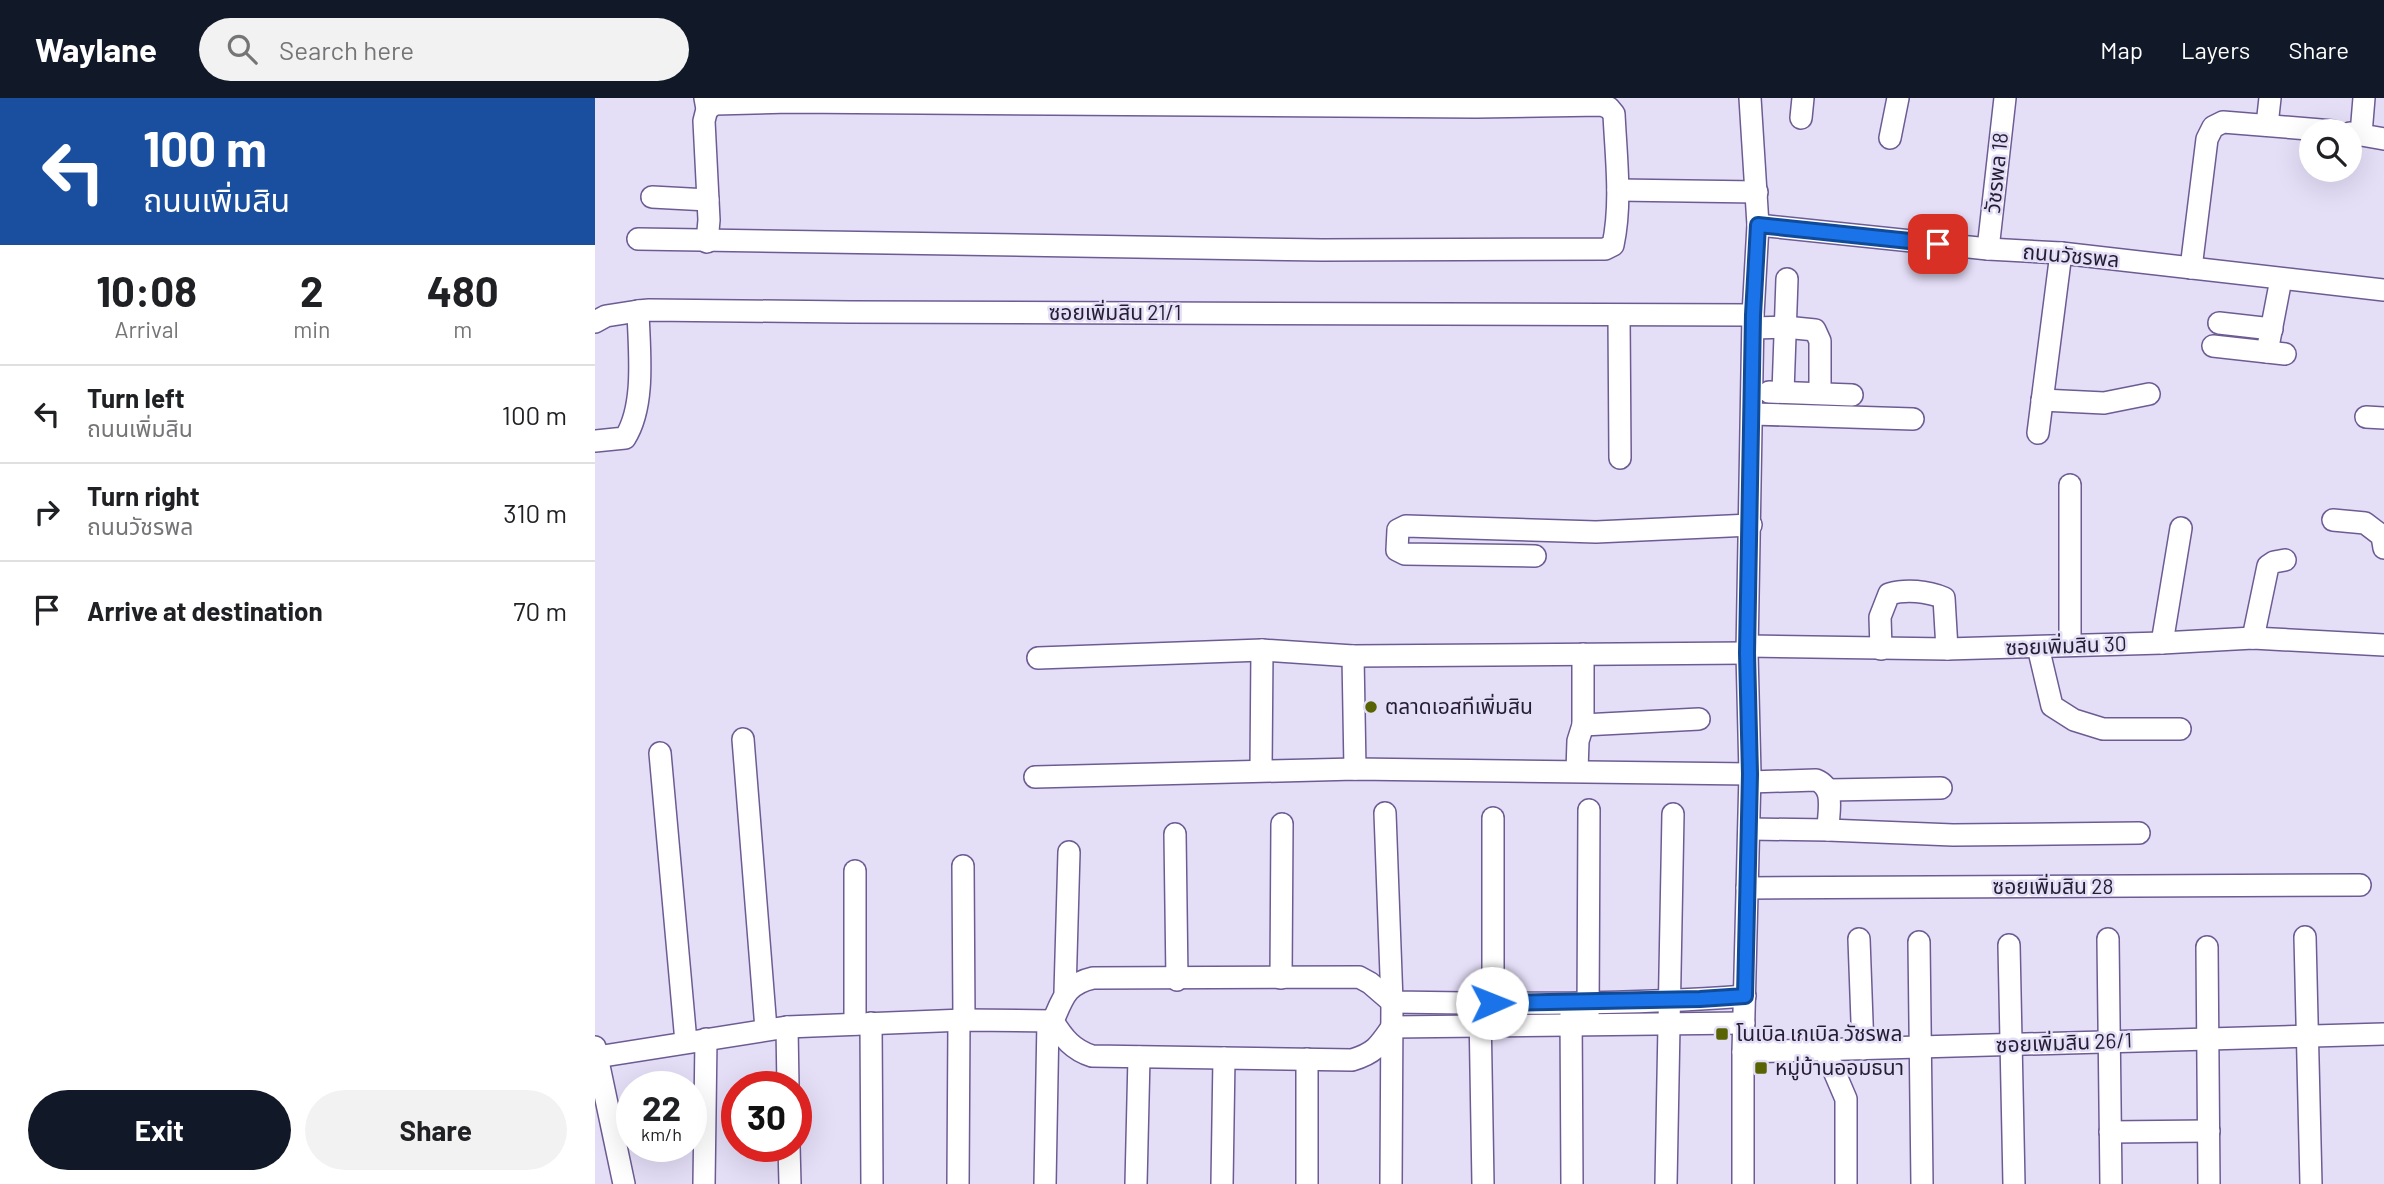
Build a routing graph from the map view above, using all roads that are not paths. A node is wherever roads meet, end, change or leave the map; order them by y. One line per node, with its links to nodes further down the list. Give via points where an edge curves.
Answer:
1 (1750, 98): 14 (street)
2 (1898, 98): 11 (street)
3 (2005, 98): 20 (street, วัชรพล 18)
4 (2270, 98): 8 (street)
5 (2364, 98): 7 (street)
6 (706, 104): 13 (street, via 1602,105 1613,114); 16 (street)
7 (2359, 119)
8 (2267, 125): 9 (street); 22 (street, via 2223,122 2213,127 2207,139)
9 (2299, 128)
10 (2362, 135): 12 (street)
11 (1890, 138)
12 (2384, 139)
13 (1618, 190): 14 (street); 19 (street, via 1613,245 1605,249)
14 (1757, 192): 17 (street)
15 (652, 197): 16 (street)
16 (708, 200): 19 (street)
17 (1758, 225): 20 (street, ถนนวัชรพล); 28 (street)
18 (638, 239): 19 (street)
19 (707, 242)
20 (1988, 249): 21 (street, ถนนวัชรพล)
21 (2061, 253): 22 (street, ถนนวัชรพล); 39 (street)
22 (2191, 268): 24 (street, ถนนวัชรพล)
23 (1787, 279): 31 (street)
24 (2281, 279): 25 (street, ถนนวัชรพล); 32 (street)
25 (2384, 290)
26 (638, 311): 27 (street, ซอยเพิ่มสิน 21/1); 29 (street, ซอยเพิ่มสิน 21/1); 43 (street, via 635,416 625,438)
27 (1619, 316): 28 (street, ซอยเพิ่มสิน 21/1); 44 (street)
28 (1753, 321): 31 (street, ซอยเพิ่มสิน 21/1); 34 (street)
29 (595, 322)
30 (2219, 323): 32 (street)
31 (1785, 327): 35 (street); 36 (street, ซอยเพิ่มสิน 21/1, via 1819,334)
32 (2272, 329): 33 (street, via 2276,353)
33 (2213, 346)
34 (1752, 390): 35 (street); 40 (street)
35 (1783, 392): 36 (street)
36 (1820, 393): 38 (street)
37 (2149, 394): 39 (street, via 2104,403)
38 (1852, 395)
39 (2042, 400): 42 (street)
40 (1752, 414): 41 (street); 47 (street)
41 (1913, 419)
42 (2038, 433)
43 (595, 441)
44 (1620, 458)
45 (2070, 485): 54 (street)
46 (2333, 520): 49 (street, via 2364,523 2382,536)
47 (1751, 525): 50 (street, via 1596,532 1406,526 1398,530 1397,550 1405,554); 60 (street)
48 (2181, 528): 53 (street)
49 (2384, 548)
50 (1535, 556)
51 (2285, 560): 52 (street, via 2268,566)
52 (2253, 638): 53 (street, ซอยเพิ่มสิน 30); 55 (street, ซอยเพิ่มสิน 30)
53 (2162, 643): 54 (street, ซอยเพิ่มสิน 30)
54 (2070, 645): 56 (street, ซอยเพิ่มสิน 30)
55 (2384, 645)
56 (2038, 647): 58 (street, ซอยเพิ่มสิน 30); 66 (street, via 2052,706 2074,720 2103,729)
57 (1881, 649): 58 (street, ซอยเพิ่มสิน 30); 58 (street, via 1880,617 1889,594 1897,591 1944,598); 60 (street, ซอยเพิ่มสิน 30)
58 (1947, 649)
59 (1262, 650): 62 (street, ซอยเพิ่มสิน 30); 63 (street, ซอยเพิ่มสิน 30); 70 (street)
60 (1748, 650): 61 (street, ซอยเพิ่มสิน 30); 73 (street)
61 (1583, 654): 62 (street, ซอยเพิ่มสิน 30); 65 (street)
62 (1353, 656): 69 (street)
63 (1038, 658)
64 (1699, 719): 65 (street)
65 (1583, 725): 71 (street)
66 (2180, 729)
67 (743, 739): 113 (street)
68 (660, 753): 117 (street)
69 (1355, 769): 70 (street); 71 (street)
70 (1261, 770): 72 (street)
71 (1577, 771): 73 (street)
72 (1035, 776)
73 (1750, 778): 75 (street, via 1816,780); 81 (street)
74 (1941, 788): 75 (street)
75 (1829, 790): 82 (street)
76 (1589, 810): 102 (street)
77 (1385, 813): 101 (street)
78 (1673, 814): 100 (street)
79 (1493, 817): 103 (street)
80 (1282, 824): 96 (street)
81 (1749, 829): 82 (street); 89 (street)
82 (1828, 830): 83 (street, via 1953,835)
83 (2139, 833)
84 (1175, 834): 97 (street)
85 (1069, 852): 98 (street)
86 (963, 866): 104 (street)
87 (855, 871): 106 (street)
88 (2360, 885): 89 (street, ซอยเพิ่มสิน 28)
89 (1747, 888): 99 (street)
90 (2305, 937): 115 (street)
91 (1859, 939): 121 (street)
92 (2108, 939): 118 (street)
93 (1919, 942): 120 (street)
94 (2009, 946): 119 (street)
95 (2207, 947): 116 (street)
96 (1281, 978): 97 (street); 101 (street, via 1359,977)
97 (1177, 979): 98 (street, via 1093,978)
98 (1065, 992): 105 (street)
99 (1745, 996): 100 (street); 107 (street)
100 (1669, 1000): 102 (street); 108 (street)
101 (1392, 1002): 103 (street); 112 (street)
102 (1580, 1002): 103 (street); 110 (street)
103 (1486, 1003): 109 (street)
104 (961, 1020): 105 (street); 106 (street); 136 (street)
105 (1050, 1021): 125 (street, via 1079,1052); 137 (street)
106 (863, 1023): 111 (street); 135 (street)
107 (1744, 1023): 108 (street); 124 (street)
108 (1669, 1024): 110 (street); 144 (street)
109 (1487, 1025): 110 (street); 112 (street); 142 (street)
110 (1579, 1025): 143 (street)
111 (787, 1027): 113 (street); 128 (street)
112 (1392, 1027): 127 (street, via 1368,1055 1352,1060); 141 (street)
113 (766, 1029): 117 (street)
114 (2384, 1034): 115 (street, ซอยเพิ่มสิน 26/1)
115 (2309, 1036): 116 (street, ซอยเพิ่มสิน 26/1); 151 (street)
116 (2208, 1039): 118 (street, ซอยเพิ่มสิน 26/1); 129 (street)
117 (696, 1041): 123 (street); 133 (street)
118 (2109, 1042): 119 (street, ซอยเพิ่มสิน 26/1); 130 (street)
119 (2011, 1044): 120 (street, ซอยเพิ่มสิน 26/1); 148 (street)
120 (1920, 1047): 121 (street, ซอยเพิ่มสิน 26/1); 147 (street)
121 (1863, 1049): 122 (street, ซอยเพิ่มสิน 26/1)
122 (1825, 1050): 124 (street, ซอยเพิ่มสิน 26/1); 146 (street, via 1846,1099)
123 (596, 1052): 132 (street)
124 (1743, 1052): 145 (street)
125 (1139, 1057): 126 (street); 138 (street)
126 (1224, 1058): 127 (street); 139 (street)
127 (1307, 1059): 140 (street)
128 (788, 1071)
129 (2209, 1130): 130 (street); 150 (street)
130 (2110, 1132): 149 (street)
131 (789, 1162): 134 (street)
132 (624, 1184)
133 (704, 1184)
134 (790, 1184)
135 (872, 1184)
136 (958, 1184)
137 (1045, 1184)
138 (1136, 1184)
139 (1222, 1184)
140 (1307, 1184)
141 (1391, 1184)
142 (1483, 1184)
143 (1572, 1184)
144 (1666, 1184)
145 (1743, 1184)
146 (1846, 1184)
147 (1922, 1184)
148 (2014, 1184)
149 (2111, 1184)
150 (2209, 1184)
151 (2311, 1184)

